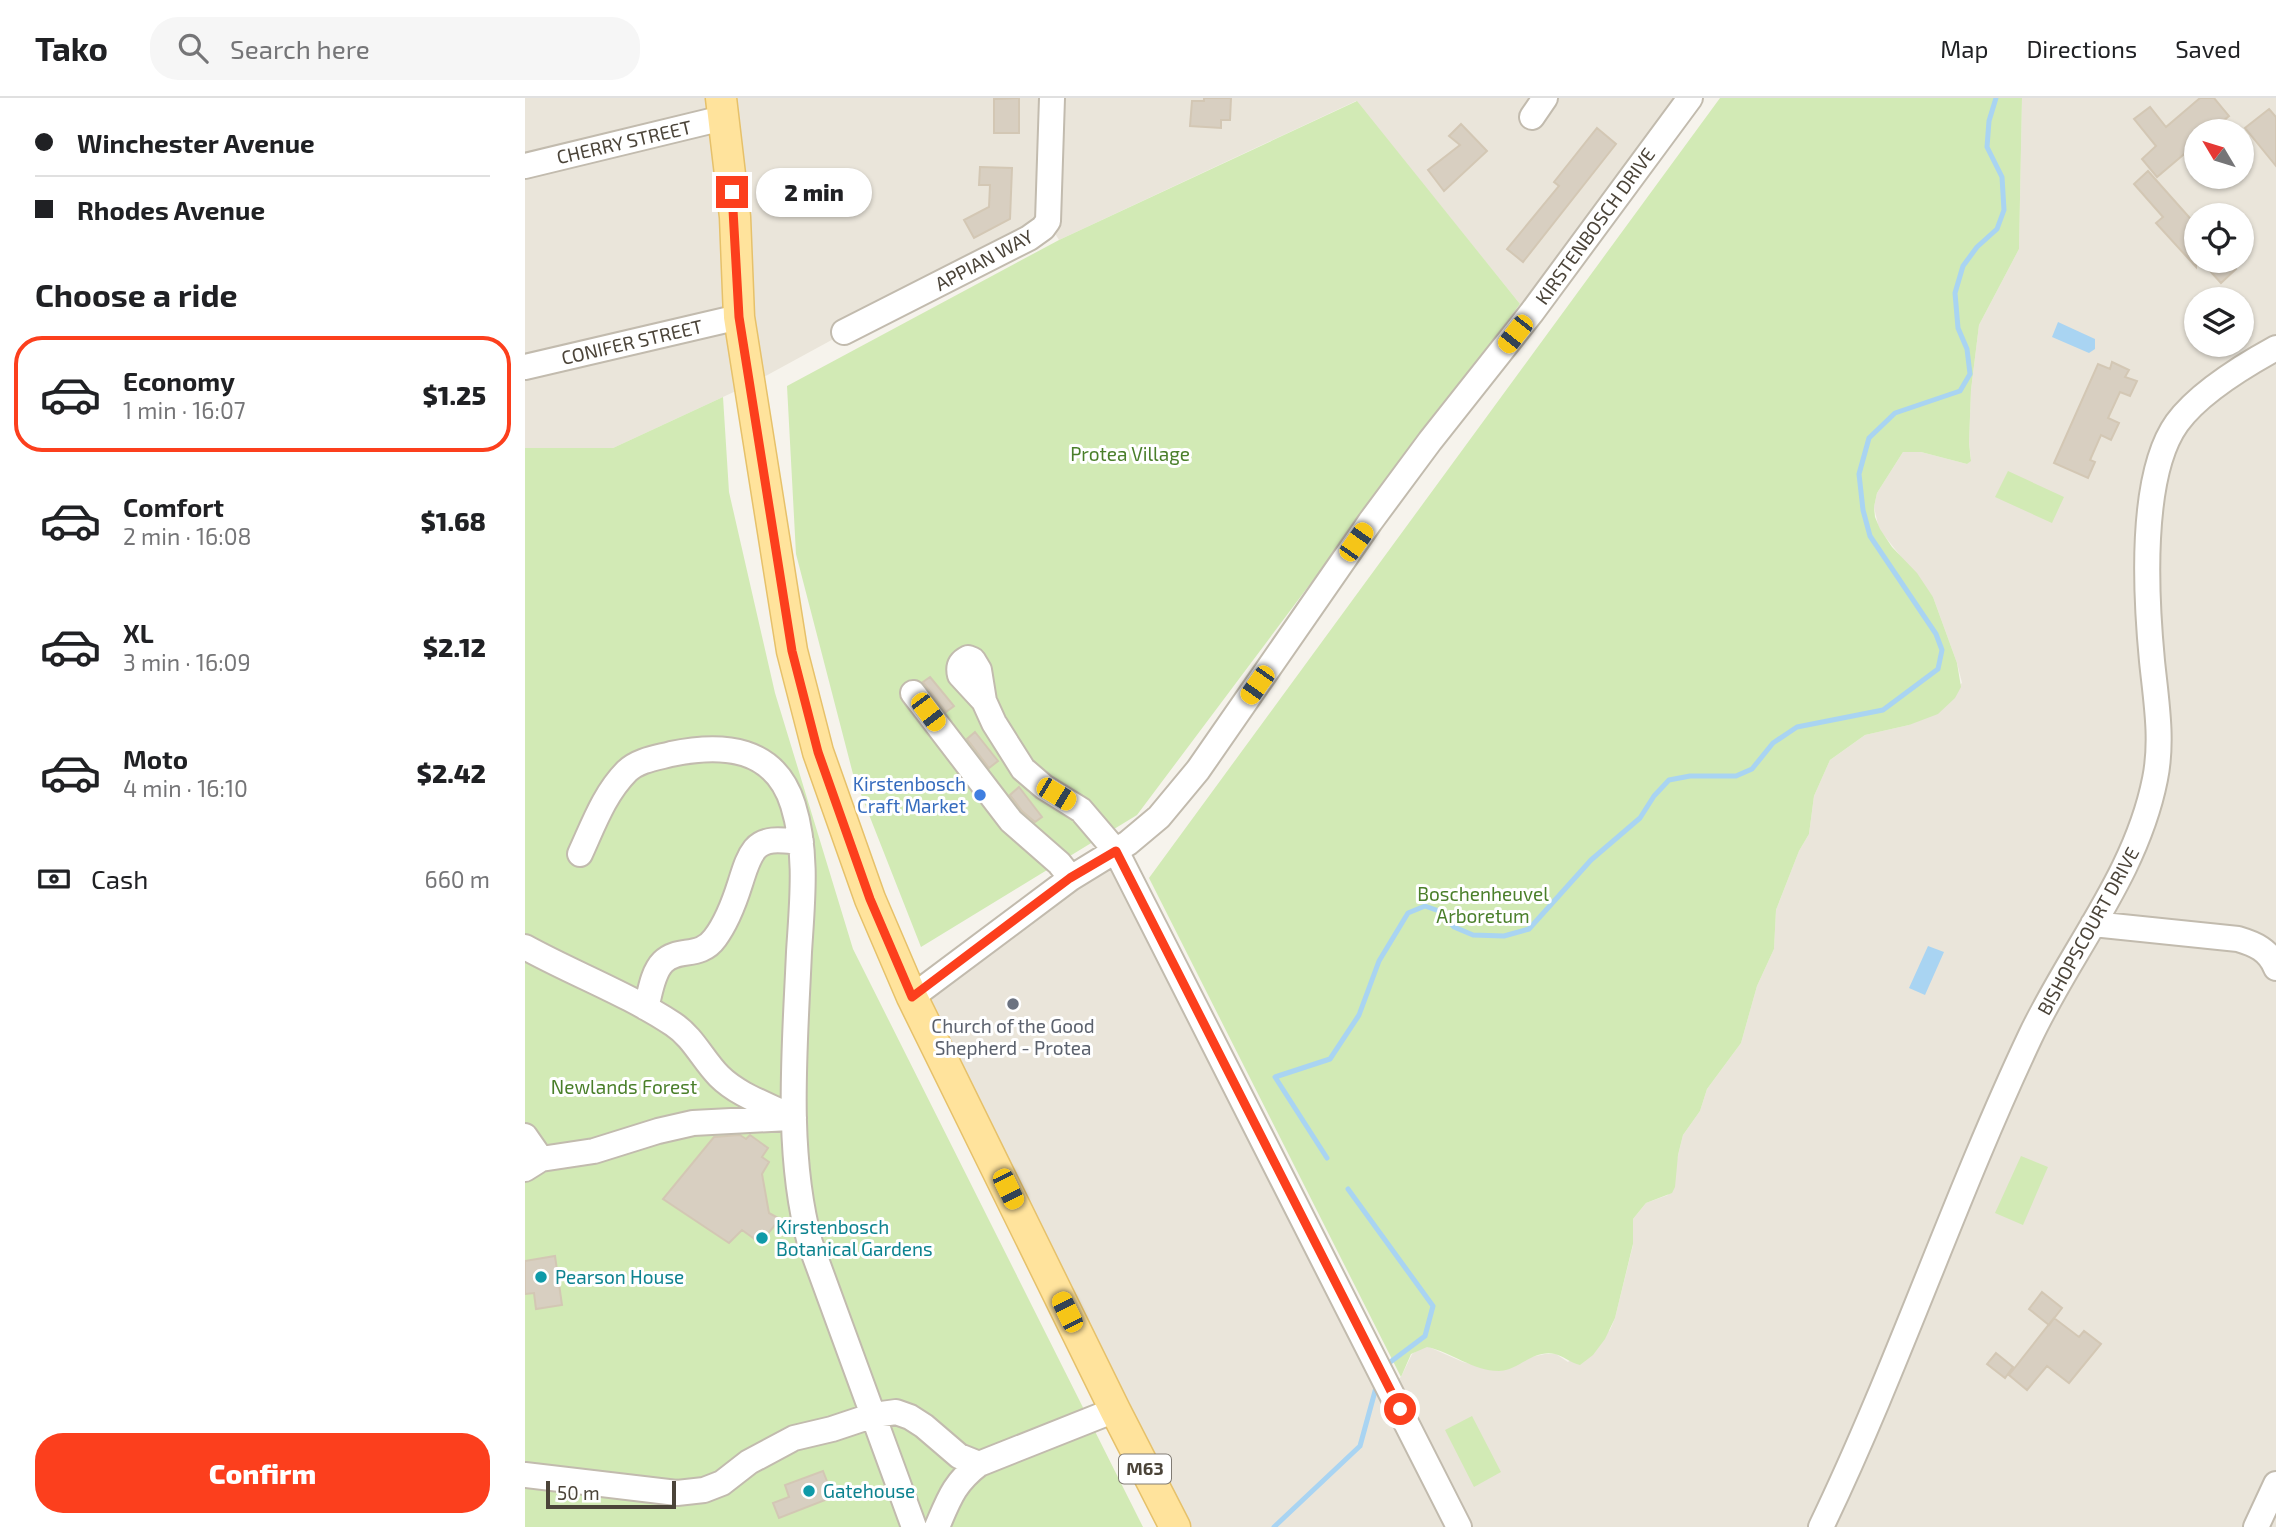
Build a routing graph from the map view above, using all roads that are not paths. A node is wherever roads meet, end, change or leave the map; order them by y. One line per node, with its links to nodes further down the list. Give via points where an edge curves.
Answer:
1 (1052, 98): 6 (street, APPIAN WAY, via 1048,221 1043,228)
2 (1690, 98): 12 (street, KIRSTENBOSCH DRIVE, via 1370,522 1198,770 1159,817)
3 (722, 108): 4 (street, CHERRY STREET); 5 (main road, M63, via 735,217)
4 (525, 166)
5 (739, 317): 8 (street, CONIFER STREET); 18 (main road, M63, via 795,663 818,752 870,899)
6 (844, 332)
7 (2276, 348): 15 (street, BISHOPSCOURT DRIVE, via 2207,394 2178,422 2162,453 2148,552 2148,615 2159,725 2156,776 2125,871)
8 (525, 367)
9 (913, 693): 14 (street, via 1011,821)
10 (984, 701): 12 (street, via 1023,769 1081,810)
11 (801, 842): 13 (street, via 785,782 755,758 717,748 656,758 628,770 603,804); 19 (street, via 776,840 755,849 713,941 700,952 662,962); 20 (street, via 804,892)
12 (1116, 851): 14 (street, KIRSTENBOSCH DRIVE); 31 (street)
13 (580, 854)
14 (1070, 878): 18 (street, KIRSTENBOSCH DRIVE)
15 (2093, 924): 17 (street, via 2238,939 2256,944); 32 (street, BISHOPSCOURT DRIVE, via 2030,1036 1877,1405)
16 (525, 947): 19 (street)
17 (2276, 968)
18 (912, 997): 23 (main road, M63)
19 (646, 1008): 20 (street, via 676,1025 734,1089)
20 (794, 1118): 22 (street, via 693,1123 594,1152); 24 (street, via 801,1212)
21 (525, 1136): 22 (street)
22 (533, 1164)
23 (1115, 1410): 25 (street); 30 (main road, M63)
24 (874, 1415): 25 (street, via 896,1412 910,1417 959,1456); 26 (street, via 794,1438 704,1490 677,1493); 28 (street)
25 (979, 1464): 29 (street, via 961,1478)
26 (525, 1475)
27 (2276, 1484): 33 (street)
28 (915, 1527)
29 (937, 1527)
30 (1175, 1527)
31 (1459, 1527)
32 (1821, 1527)
33 (2256, 1527)

